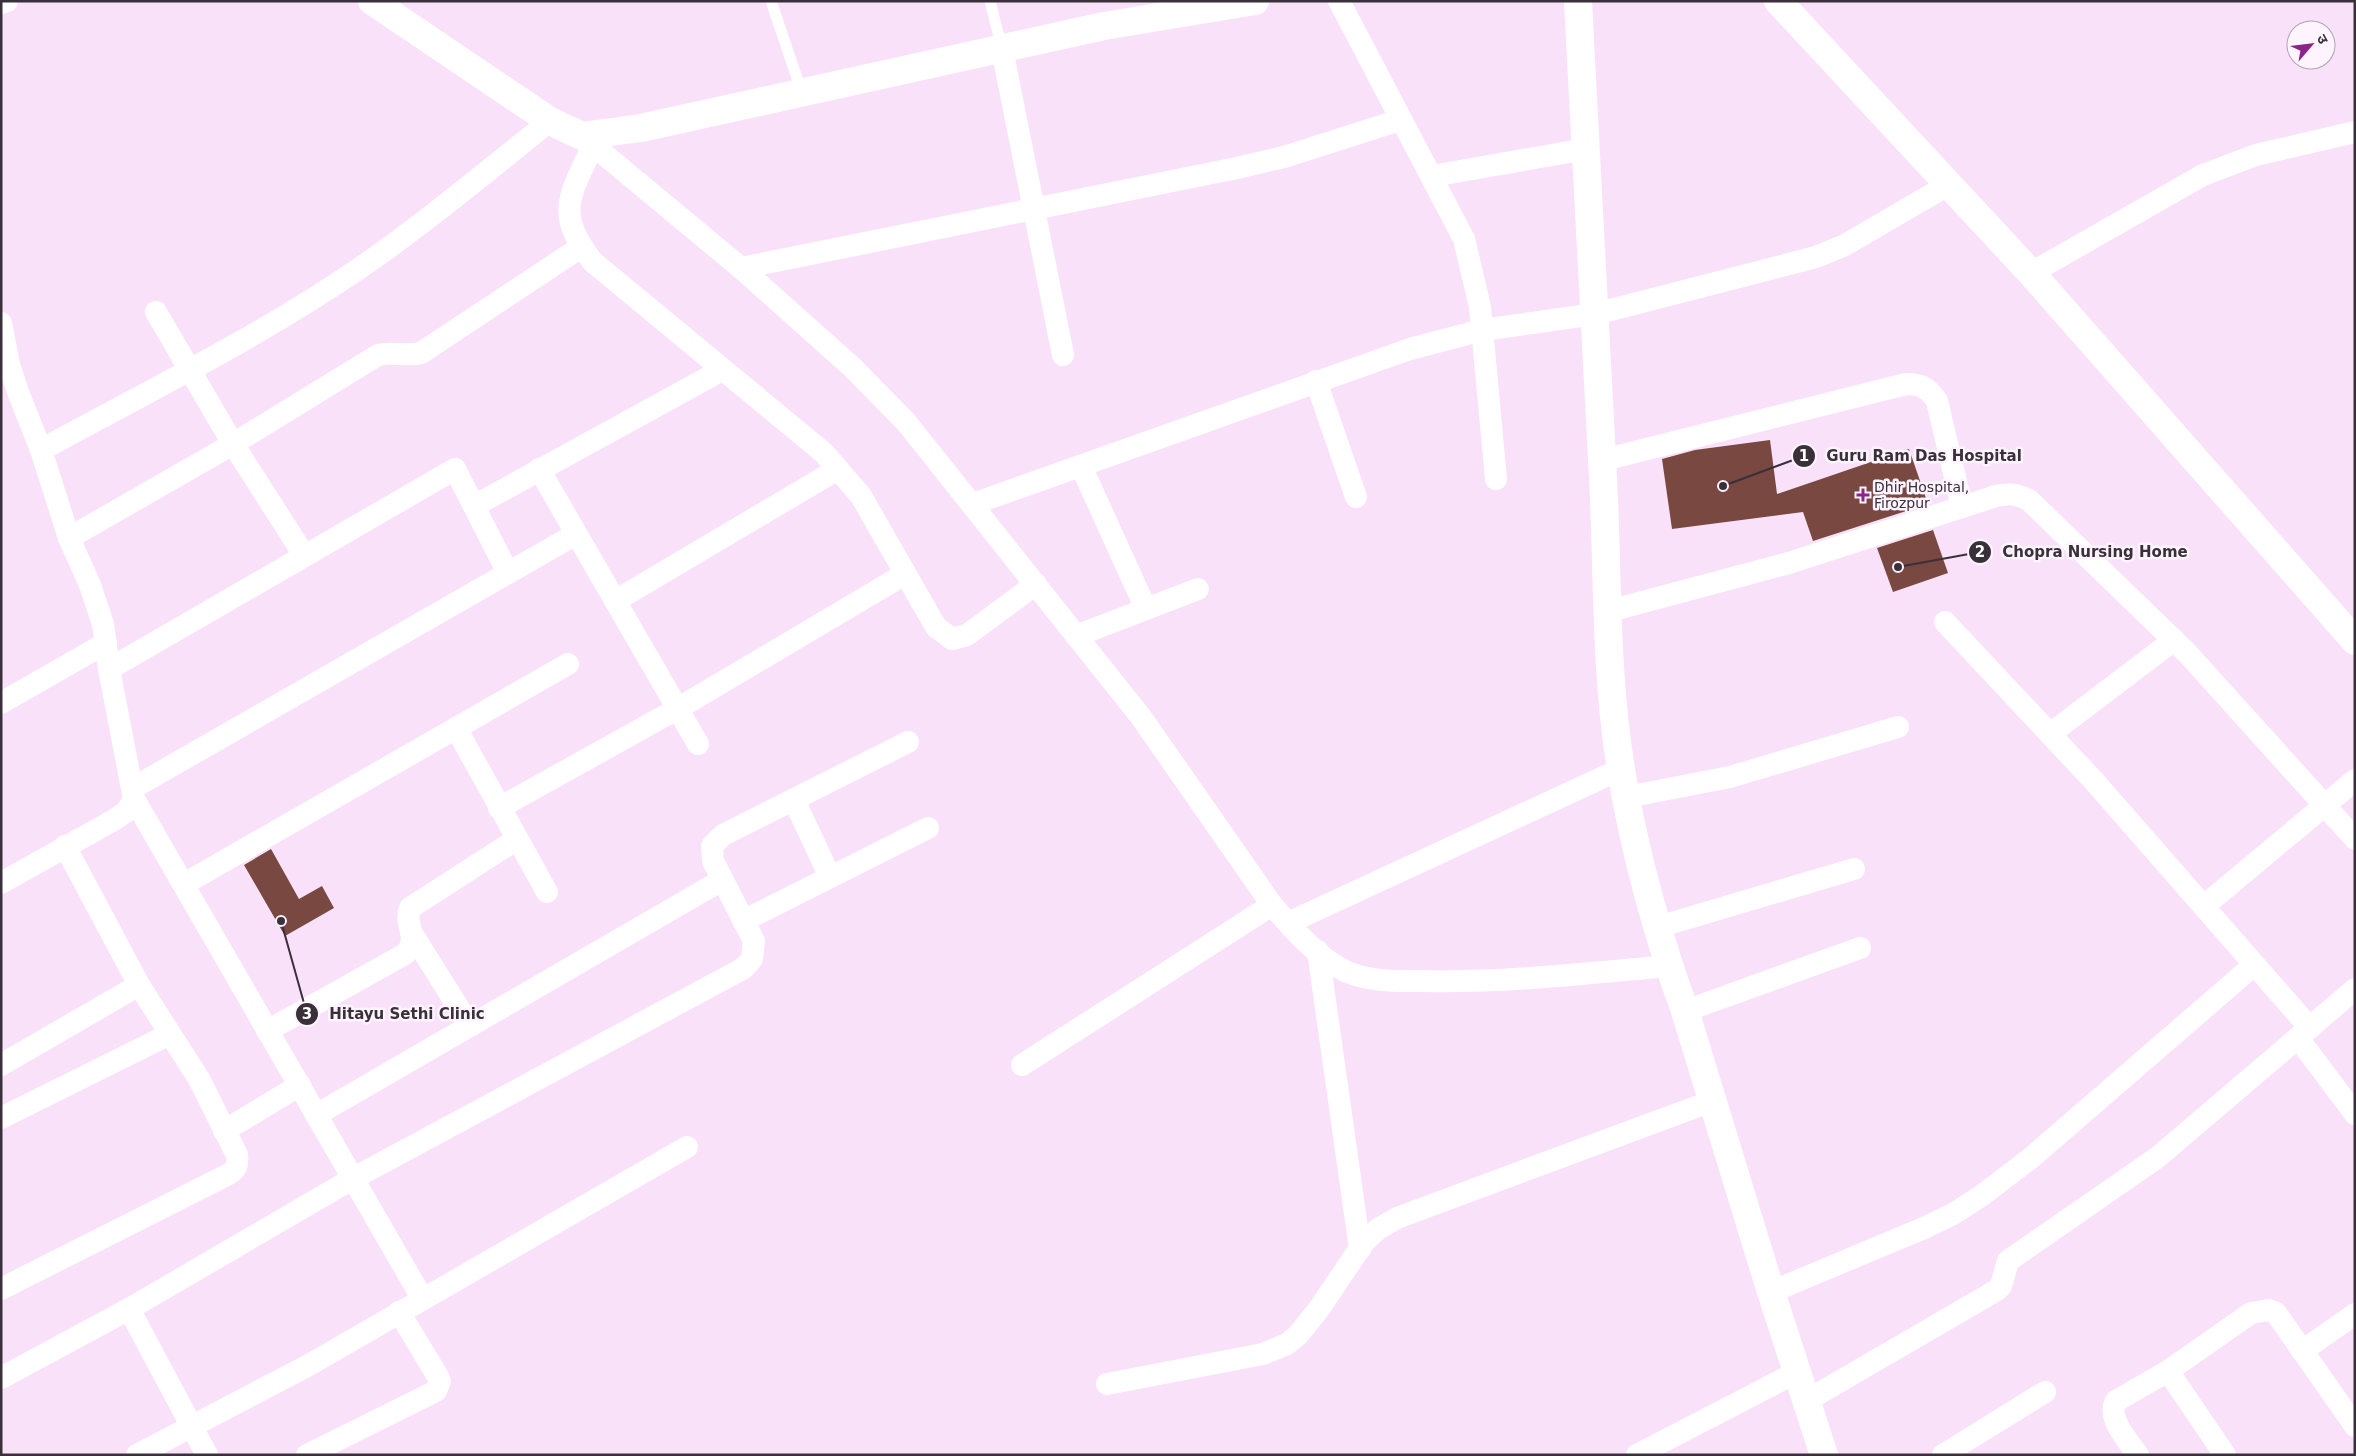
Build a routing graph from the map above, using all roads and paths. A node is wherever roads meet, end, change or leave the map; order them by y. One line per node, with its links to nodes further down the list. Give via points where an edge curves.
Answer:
1 (7, 1): 9 (street)
2 (372, 1): 13 (main road)
3 (772, 1): 11 (lane)
4 (990, 1): 10 (lane)
5 (1255, 1): 10 (main road, via 1104,26)
6 (1339, 1): 12 (street)
7 (1578, 1): 16 (main road)
8 (1778, 1): 18 (main road)
9 (1, 3)
10 (1002, 49): 11 (main road); 19 (street)
11 (802, 93): 15 (main road)
12 (1400, 120): 17 (street); 19 (street, via 1284,157)
13 (550, 121): 15 (main road); 28 (street, via 428,219 358,269 311,300)
14 (2355, 132): 22 (street, via 2256,155 2203,175)
15 (587, 141): 20 (street, via 568,200 572,229); 21 (street)
16 (1586, 149): 17 (street); 24 (main road)
17 (1432, 176): 26 (street, via 1464,239 1477,290)
18 (1948, 185): 22 (main road); 24 (street, via 1845,245 1816,257)
19 (1035, 209): 21 (street); 27 (street)
20 (581, 247): 29 (street, via 593,262); 31 (street, via 420,353 378,355)
21 (741, 268): 39 (street, via 883,396)
22 (2031, 273): 55 (main road)
23 (156, 312): 28 (street)
24 (1595, 314): 26 (street); 33 (main road)
25 (1, 323): 32 (street, via 9,364)
26 (1482, 330): 30 (street, via 1410,349); 37 (street)
27 (1064, 355)
28 (190, 369): 31 (street); 32 (street)
29 (722, 370): 35 (street); 36 (street, via 824,453)
30 (1316, 381): 34 (street); 38 (street)
31 (233, 444): 43 (street); 44 (street)
32 (41, 450): 43 (street)
33 (1602, 460): 41 (street, via 1906,384 1919,384 1930,390 1937,401); 51 (main road)
34 (1082, 466): 39 (street); 50 (street)
35 (539, 469): 40 (street); 42 (street)
36 (838, 469): 46 (street, via 860,496); 49 (street)
37 (1496, 479)
38 (1356, 497)
39 (973, 504): 47 (street)
40 (474, 506): 44 (street, via 455,469); 45 (street)
41 (1962, 507): 51 (street, via 1789,563); 54 (street, via 2008,493 2029,500)
42 (576, 534): 45 (street); 49 (street)
43 (69, 538): 56 (street, via 97,603)
44 (304, 555): 58 (street)
45 (508, 573): 68 (street)
46 (905, 574): 47 (street, via 936,627 952,640 966,635); 60 (street)
47 (1036, 584): 53 (street)
48 (1198, 589): 50 (street)
49 (615, 601): 60 (street)
50 (1146, 609): 53 (street)
51 (1609, 611): 66 (main road, via 1611,679)
52 (1945, 622): 63 (street)
53 (1076, 636): 83 (street, via 1141,717)
54 (2174, 640): 63 (street); 71 (street)
55 (2355, 641)
56 (106, 644): 58 (street); 59 (street)
57 (568, 664): 62 (street)
58 (109, 669): 68 (street)
59 (1, 703)
60 (677, 709): 65 (street); 72 (street)
61 (1898, 727): 69 (street, via 1738,775)
62 (456, 728): 72 (street); 81 (street)
63 (2050, 734): 84 (street)
64 (908, 742): 70 (street)
65 (698, 744)
66 (1621, 768): 69 (main road); 86 (street)
67 (2355, 780): 71 (street)
68 (134, 793): 76 (street, via 127,811); 81 (street)
69 (1627, 797): 87 (main road)
70 (794, 800): 78 (street); 79 (street, via 717,840 712,846 713,861)
71 (2324, 804): 75 (street); 84 (street)
72 (500, 808): 74 (street)
73 (928, 828): 78 (street)
74 (517, 838): 82 (street); 88 (street, via 415,903 407,916)
75 (2355, 839)
76 (65, 846): 80 (street); 93 (street)
77 (1854, 869): 87 (street)
78 (830, 877): 85 (street)
79 (722, 880): 85 (street); 96 (street)
80 (1, 883)
81 (184, 884): 97 (street)
82 (547, 892)
83 (1272, 905): 86 (street); 101 (street)
84 (2204, 906): 92 (street)
85 (743, 921): 109 (street, via 755,948 744,968)
86 (1288, 923): 90 (street)
87 (1658, 927): 91 (main road)
88 (413, 935): 96 (street); 97 (street, via 410,949 405,954)
89 (1860, 948): 95 (street)
90 (1318, 951): 91 (street, via 1345,971 1366,978 1398,981 1464,982); 110 (street)
91 (1669, 966): 95 (main road)
92 (2254, 966): 98 (street); 112 (street, via 2031,1158 1981,1196 1924,1228)
93 (140, 985): 99 (street); 100 (street)
94 (2355, 989): 98 (street)
95 (1686, 1011): 103 (main road)
96 (470, 1026): 105 (street)
97 (267, 1031): 102 (street)
98 (2304, 1033): 104 (street); 123 (street, via 2158,1157 2008,1261 1997,1290)
99 (170, 1034): 106 (street); 107 (street, via 199,1079)
100 (1, 1065)
101 (1022, 1065)
102 (300, 1084): 105 (street); 107 (street)
103 (1712, 1100): 110 (street, via 1397,1218 1378,1229); 112 (main road)
104 (2355, 1114)
105 (316, 1115): 109 (street)
106 (1, 1118)
107 (224, 1130): 111 (street, via 238,1162 235,1170)
108 (687, 1147): 113 (street)
109 (352, 1179): 113 (street); 114 (street)
110 (1360, 1248): 121 (street, via 1319,1309 1287,1344 1263,1354)
111 (1, 1290)
112 (1771, 1292): 119 (main road)
113 (422, 1298): 115 (street)
114 (129, 1309): 120 (street); 124 (street)
115 (399, 1312): 124 (street, via 309,1364); 128 (street, via 438,1375 440,1381 436,1391)
116 (2355, 1314): 117 (street)
117 (2302, 1351): 118 (street, via 2276,1313 2261,1310 2251,1313); 125 (street)
118 (2168, 1371): 132 (street, via 2116,1401 2113,1406 2117,1423); 133 (street)
119 (1797, 1372): 123 (main road); 129 (street)
120 (1, 1378)
121 (1108, 1384)
122 (2045, 1392): 131 (street)
123 (1806, 1401): 130 (main road)
124 (192, 1425): 126 (street); 127 (street)
125 (2355, 1426)
126 (137, 1455)
127 (206, 1455)
128 (307, 1455)
129 (1637, 1455)
130 (1824, 1455)
131 (1943, 1455)
132 (2138, 1455)
133 (2225, 1455)

